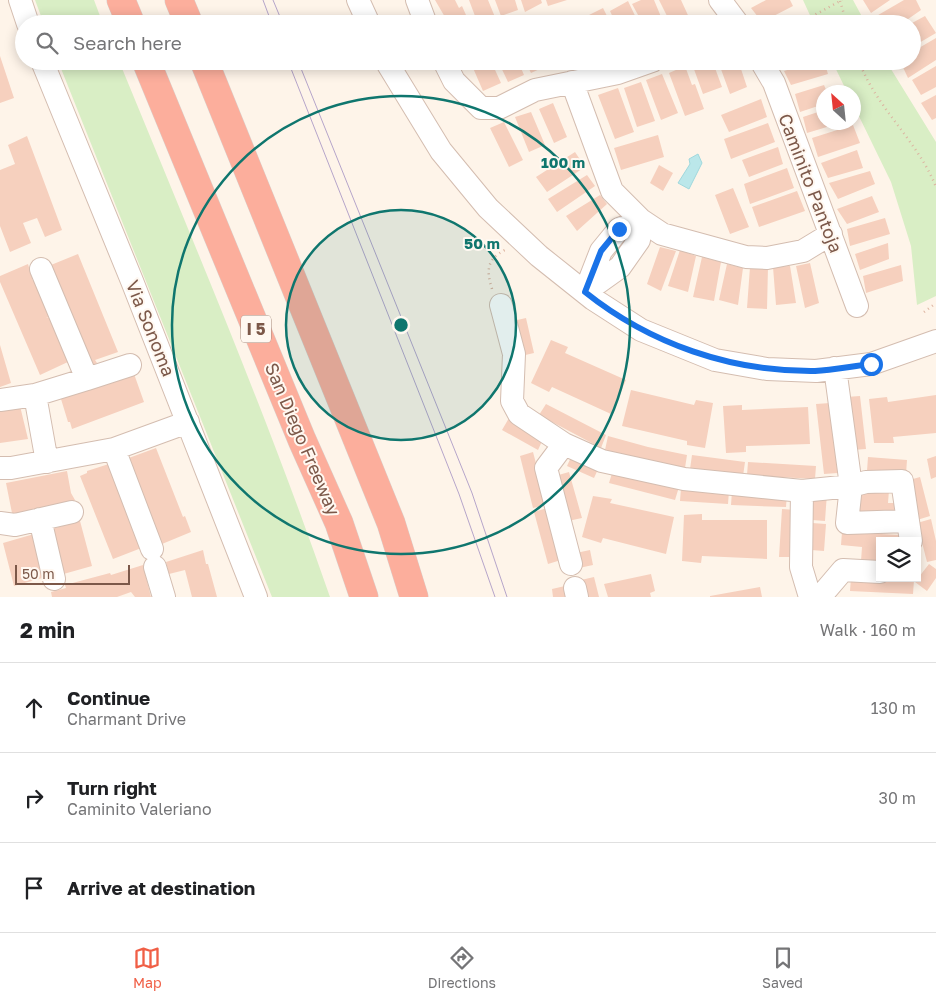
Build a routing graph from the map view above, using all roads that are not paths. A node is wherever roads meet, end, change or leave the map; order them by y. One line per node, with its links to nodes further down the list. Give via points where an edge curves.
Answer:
1 (20, 0): 6 (street)
2 (121, 0): 7 (highway)
3 (179, 0): 8 (highway)
4 (358, 0): 9 (street)
5 (720, 0): 10 (street)
6 (25, 15)
7 (127, 15)
8 (185, 15)
9 (365, 15)
10 (730, 15)
11 (46, 70): 31 (street, Via Sonoma)
12 (150, 70): 47 (highway, San Diego Freeway / I 5, via 339,523)
13 (208, 70): 48 (highway, via 391,523)
14 (392, 70): 22 (street, via 441,151 488,208 539,256)
15 (448, 70): 18 (street, via 454,81 481,108 499,108 536,90)
16 (626, 70): 18 (street)
17 (766, 70): 20 (street, Caminito Pantoja)
18 (572, 82): 19 (street, via 612,191)
19 (641, 220): 20 (street, via 662,234 746,257 767,258 803,251); 22 (street, via 639,240 620,267)
20 (831, 234): 24 (street, Caminito Pantoja)
21 (41, 269): 28 (street)
22 (585, 292): 27 (street, via 641,330 715,360 767,369 816,371)
23 (502, 305): 32 (street, via 514,354 512,401 519,414)
24 (857, 306)
25 (936, 341): 27 (street, via 871,364)
26 (130, 365): 28 (street)
27 (835, 368): 36 (street)
28 (87, 379): 29 (street)
29 (35, 395): 30 (street); 34 (street)
30 (0, 400)
31 (188, 422): 33 (street); 46 (street, Via Sonoma)
32 (564, 444): 37 (street, via 602,461 684,480); 42 (street, via 546,468)
33 (114, 449): 34 (street); 45 (street, via 154,558)
34 (47, 462): 35 (street)
35 (0, 468)
36 (851, 486): 37 (street); 41 (street, via 847,522); 41 (street, via 866,482 902,481)
37 (802, 491): 49 (street, via 801,567)
38 (72, 512): 39 (street)
39 (40, 519): 40 (street); 44 (street)
40 (0, 523)
41 (909, 531)
42 (571, 564)
43 (876, 572): 50 (street, via 843,570)
44 (54, 579)
45 (164, 597)
46 (256, 597)
47 (364, 597)
48 (414, 597)
49 (810, 597)
50 (820, 597)

